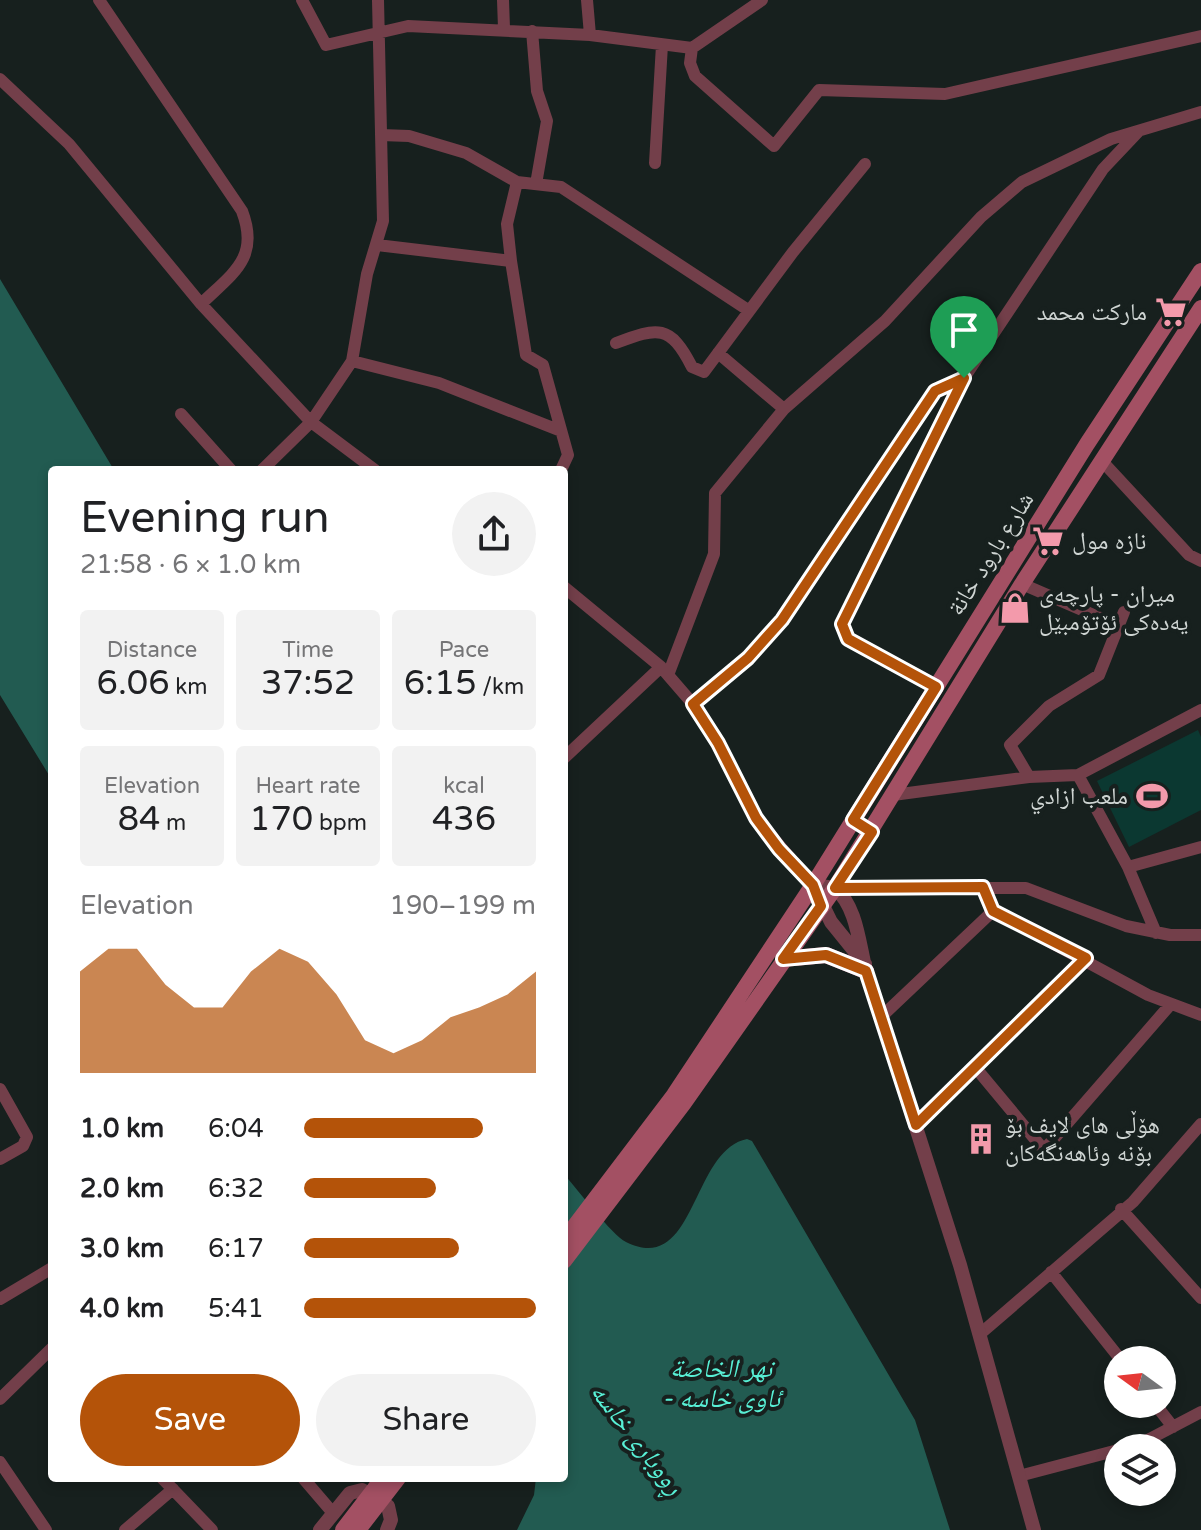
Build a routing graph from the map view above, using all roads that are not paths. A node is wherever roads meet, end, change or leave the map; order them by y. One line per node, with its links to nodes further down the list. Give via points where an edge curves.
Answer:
1 (99, 0): 25 (street, via 248,227 250,240 242,265)
2 (302, 0): 9 (street, via 326,45)
3 (378, 0): 9 (street)
4 (503, 0): 7 (street)
5 (587, 0): 10 (street)
6 (762, 0): 13 (street)
7 (504, 28): 8 (street); 9 (street, via 408,26)
8 (532, 31): 10 (street); 21 (street, via 537,91 547,121)
9 (379, 32): 17 (street)
10 (590, 35): 12 (street)
11 (1201, 36): 13 (street, via 945,94 819,90 774,146 695,76)
12 (662, 45): 13 (street); 18 (street)
13 (692, 48)
14 (0, 79): 25 (street, via 69,144)
15 (1201, 112): 16 (street)
16 (1140, 129): 31 (street, via 1103,169); 32 (street, via 1056,163 1002,197 885,321)
17 (381, 135): 20 (street, via 409,136 466,153); 22 (street, via 383,221)
18 (655, 163)
19 (865, 164): 27 (street)
20 (517, 182): 21 (street); 23 (street, via 507,224)
21 (536, 184): 27 (street, via 561,187)
22 (377, 245): 23 (street); 30 (street)
23 (511, 261): 35 (street, via 526,355 543,365)
24 (1201, 271): 47 (main road, شارع بارود خانة)
25 (201, 304): 34 (street)
26 (1201, 308): 36 (main road, شارع بارود خانة)
27 (748, 310): 29 (street)
28 (616, 343): 29 (street, via 649,331 666,333 678,341 697,371 704,372)
29 (718, 353): 32 (street)
30 (352, 361): 34 (street); 35 (street, via 439,383)
31 (964, 378): 47 (street, via 842,624 848,639); 48 (street, via 935,391 772,633)
32 (784, 409): 46 (street, via 715,493 714,554)
33 (181, 414): 37 (street)
34 (311, 422): 38 (street); 39 (street)
35 (561, 431): 40 (street, via 568,455)
36 (1102, 461): 41 (street, via 1189,555); 42 (main road, شارع بارود خانة)
37 (227, 466)
38 (266, 466)
39 (370, 466)
40 (563, 466)
41 (1201, 561)
42 (1022, 584): 45 (street); 53 (main road, شارع بارود خانة)
43 (568, 590): 46 (street)
44 (1124, 612): 45 (street)
45 (1119, 626): 52 (street, via 1099,675 1049,706 1010,745)
46 (664, 671): 48 (street); 50 (street)
47 (936, 687): 54 (main road, شارع بارود خانة)
48 (693, 704): 58 (street, via 756,818)
49 (1201, 710): 51 (street)
50 (568, 755)
51 (1078, 775): 52 (street); 57 (street)
52 (1029, 777): 53 (street)
53 (893, 795): 55 (main road, شارع بارود خانة)
54 (853, 820): 55 (main road); 58 (main road, شارع بارود خانة)
55 (872, 832): 60 (main road, شارع بارود خانة)
56 (1201, 847): 57 (street)
57 (1128, 867): 63 (street)
58 (813, 885): 60 (street); 61 (street); 73 (main road, شارع بارود خانة)
59 (983, 887): 60 (street); 62 (street); 63 (street, via 1036,890 1093,915)
60 (835, 888): 61 (main road, شارع بارود خانة); 67 (street, via 852,914)
61 (821, 906): 66 (main road, شارع بارود خانة); 67 (street)
62 (993, 911): 65 (street); 70 (street)
63 (1156, 933): 64 (street)
64 (1201, 935)
65 (1086, 958): 68 (street); 71 (street)
66 (783, 959): 67 (main road, via 826,955); 73 (main road, شارع بارود خانة)
67 (865, 968): 70 (street)
68 (1170, 1005): 69 (street); 71 (street, via 1044,1150)
69 (1201, 1015)
70 (881, 1017): 75 (street)
71 (975, 1067): 75 (street)
72 (0, 1089): 76 (street, via 27,1137 23,1146)
73 (679, 1099): 78 (main road); 79 (main road)
74 (1201, 1124): 77 (street)
75 (916, 1125): 86 (street)
76 (0, 1159)
77 (1121, 1209): 81 (street); 84 (street)
78 (568, 1235)
79 (568, 1255)
80 (48, 1271): 82 (street)
81 (1051, 1272): 86 (street); 87 (street)
82 (40, 1277): 83 (street); 85 (street)
83 (48, 1284)
84 (1199, 1290)
85 (0, 1299)
86 (980, 1334): 96 (street)
87 (1110, 1346)
88 (48, 1352): 89 (street)
89 (0, 1399)
90 (1201, 1412): 92 (street)
91 (1166, 1418): 92 (street)
92 (1173, 1427): 93 (street)
93 (1157, 1434)
94 (1104, 1454): 96 (street)
95 (0, 1462): 103 (street)
96 (1019, 1476): 110 (street)
97 (166, 1482): 101 (street)
98 (306, 1482): 102 (street)
99 (380, 1482): 107 (main road, bridge)
100 (395, 1482): 108 (main road, bridge)
101 (173, 1489): 104 (street); 105 (street)
102 (333, 1513): 106 (street); 109 (street, via 350,1493 369,1491 391,1513)
103 (46, 1530)
104 (125, 1530)
105 (212, 1530)
106 (320, 1530)
107 (343, 1530)
108 (358, 1530)
109 (387, 1530)
110 (1034, 1530)

